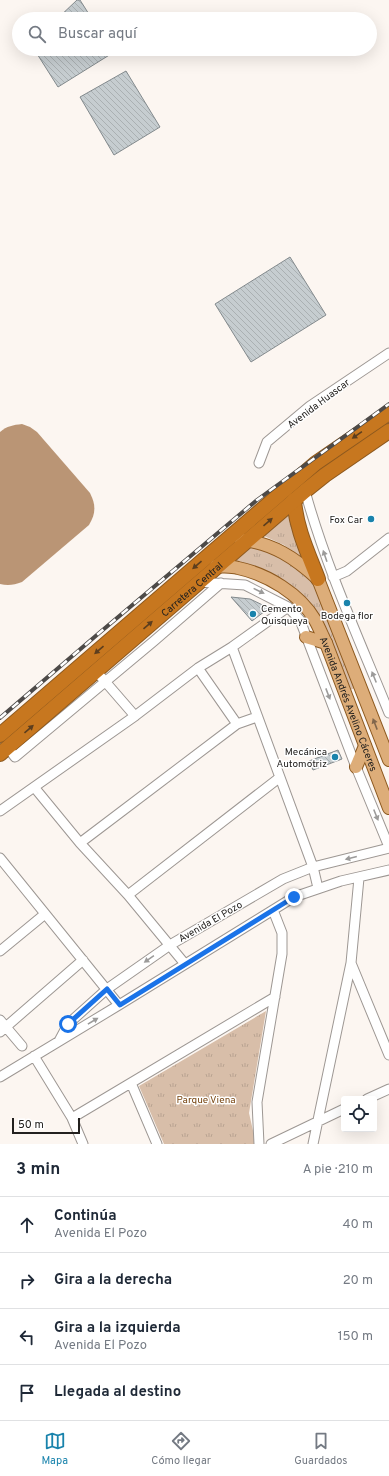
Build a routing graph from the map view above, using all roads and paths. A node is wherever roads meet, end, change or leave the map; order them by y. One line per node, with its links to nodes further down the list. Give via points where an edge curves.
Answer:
1 (389, 353): 4 (street, Avenida Huascar, via 310,406 267,442)
2 (389, 413): 8 (highway, Carretera Central, one-way to 8, via 316,464)
3 (389, 431): 5 (highway, Carretera Central)
4 (259, 463)
5 (305, 491): 6 (highway, Carretera Central); 11 (street, one-way to 5)
6 (294, 500): 9 (highway, Carretera Central, one-way to 6); 12 (highway, via 300,532)
7 (389, 538): 11 (street, via 348,571)
8 (226, 539): 9 (main road, Avenida Andrés Avelino Cáceres); 16 (highway, Carretera Central, one-way to 16)
9 (246, 541): 10 (highway, Carretera Central); 12 (main road, Avenida Andrés Avelino Cáceres, via 287,554)
10 (216, 566): 13 (highway, Carretera Central); 18 (main road, Avenida Andrés Avelino Cáceres, via 237,567 253,572 289,591 314,619)
11 (333, 577): 24 (street, one-way to 11)
12 (318, 579): 22 (main road, Avenida Andrés Avelino Cáceres)
13 (198, 582): 14 (street); 16 (highway, Carretera Central, one-way to 13)
14 (221, 583): 15 (street, one-way to 15, via 245,585); 21 (street)
15 (288, 607): 17 (street, via 300,620); 19 (street)
16 (128, 634): 21 (highway, Carretera Central); 28 (highway, Carretera Central, one-way to 28)
17 (306, 637): 18 (main road); 32 (street, one-way to 32)
18 (326, 642): 23 (main road, Avenida Andrés Avelino Cáceres)
19 (232, 647): 20 (street); 26 (street)
20 (198, 668): 25 (street); 27 (street)
21 (101, 676): 25 (street); 30 (highway, Carretera Central)
22 (362, 691): 23 (main road, via 355,691); 31 (main road, Avenida Andrés Avelino Cáceres, one-way to 22)
23 (348, 699): 29 (main road, Avenida Andrés Avelino Cáceres)
24 (389, 713)
25 (135, 716): 34 (street)
26 (257, 717): 27 (street); 33 (street)
27 (237, 724): 37 (street)
28 (0, 735)
29 (365, 746): 32 (main road); 35 (main road, Avenida Andrés Avelino Cáceres)
30 (4, 751)
31 (388, 755)
32 (356, 767): 38 (street, one-way to 38)
33 (279, 778): 40 (street); 44 (street)
34 (34, 787): 36 (street); 37 (street)
35 (389, 808)
36 (0, 811)
37 (80, 842): 44 (street)
38 (389, 848): 40 (street, Avenida El Pozo, one-way to 40)
39 (0, 858): 46 (street)
40 (312, 867): 43 (street); 47 (street, Avenida El Pozo, via 284,879)
41 (389, 870): 42 (street)
42 (358, 878): 43 (street); 50 (street)
43 (318, 888): 45 (street, via 294,897)
44 (128, 895): 47 (street)
45 (273, 910): 51 (street); 53 (street, via 282,933 282,954)
46 (45, 914): 48 (street); 49 (street)
47 (170, 944): 51 (street); 52 (street, Avenida El Pozo, one-way to 52)
48 (0, 951)
49 (83, 960): 52 (street); 55 (street)
50 (351, 963): 59 (street); 66 (street)
51 (184, 964): 54 (street)
52 (107, 989): 54 (street); 56 (street, Avenida El Pozo, via 68,1024)
53 (275, 997): 61 (street); 69 (street, via 257,1102)
54 (120, 1005): 56 (street, one-way to 54)
55 (2, 1026): 57 (street)
56 (59, 1041): 58 (street)
57 (22, 1046)
58 (34, 1056): 60 (street); 65 (street)
59 (389, 1056)
60 (0, 1077)
61 (131, 1083): 65 (street); 68 (street)
62 (389, 1089): 63 (street)
63 (374, 1096)
64 (341, 1110): 66 (street)
65 (72, 1118): 67 (street)
66 (318, 1121): 70 (street); 71 (street)
67 (83, 1144)
68 (157, 1144)
69 (259, 1144)
70 (271, 1144)
71 (313, 1144)

